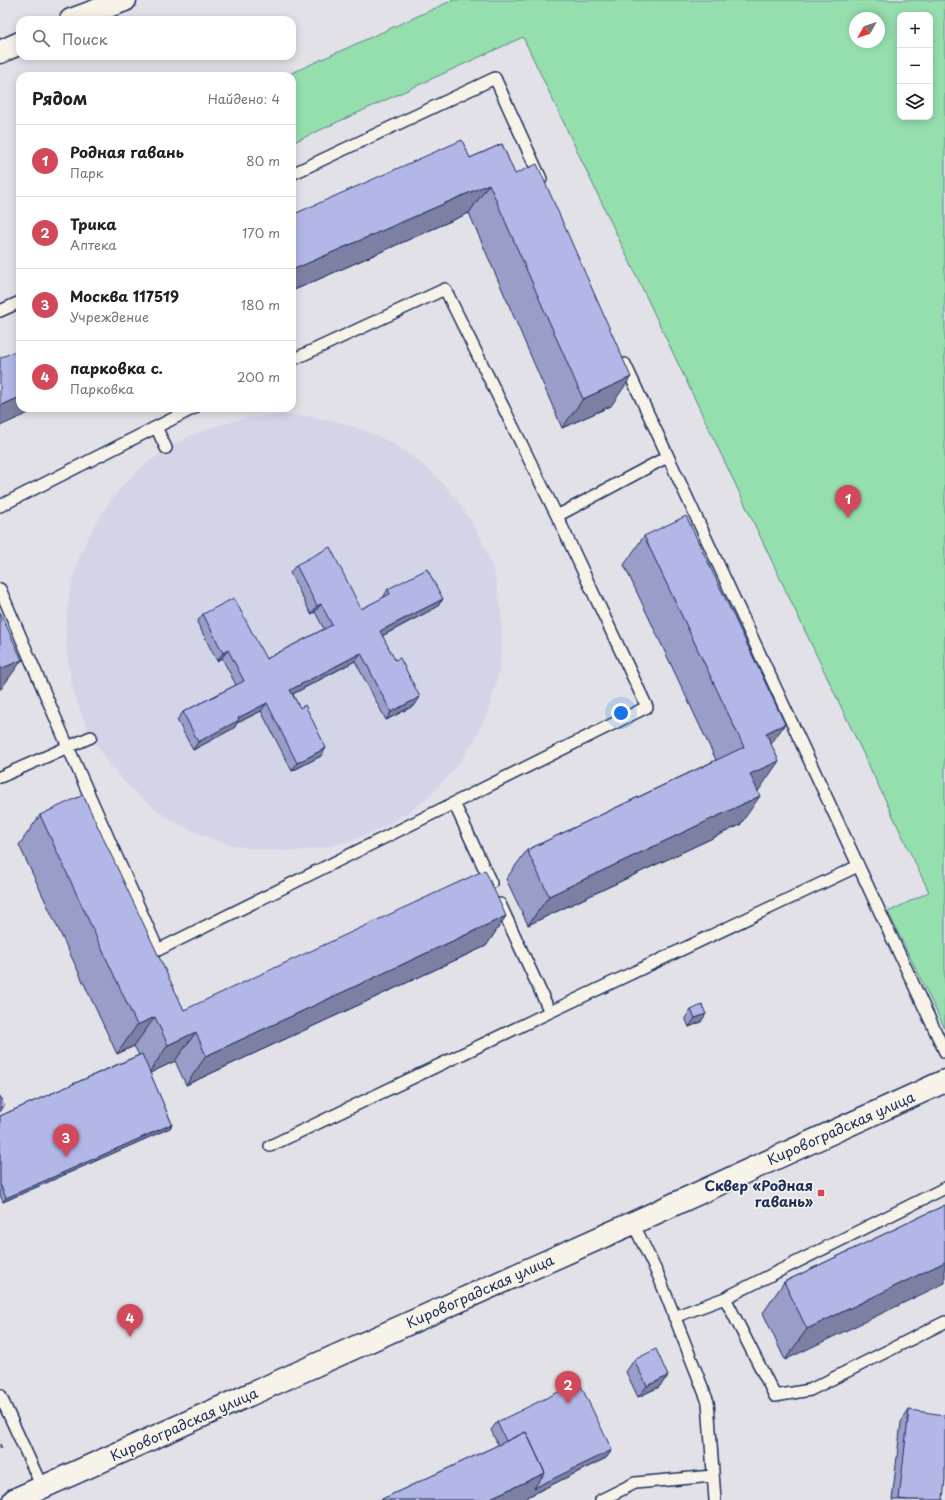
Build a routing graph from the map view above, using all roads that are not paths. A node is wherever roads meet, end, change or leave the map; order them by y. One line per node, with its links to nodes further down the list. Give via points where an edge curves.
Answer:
1 (125, 0): 2 (street)
2 (82, 16)
3 (16, 44): 4 (street)
4 (0, 52)
5 (296, 172): 6 (lane, via 495,78)
6 (545, 187)
7 (16, 304): 8 (lane)
8 (0, 311)
9 (621, 355): 14 (lane)
10 (296, 358): 16 (lane, via 445,289)
11 (186, 412): 12 (lane)
12 (156, 427): 13 (lane); 15 (lane)
13 (166, 448)
14 (667, 457): 16 (lane); 22 (lane)
15 (0, 506)
16 (557, 516): 21 (lane, via 647,707)
17 (0, 589): 19 (lane)
18 (91, 738): 19 (lane)
19 (68, 747): 20 (lane); 21 (lane, via 158,950)
20 (0, 777)
21 (454, 803): 23 (lane)
22 (858, 866): 23 (lane); 24 (lane)
23 (550, 1012): 26 (lane)
24 (945, 1052)
25 (945, 1081): 28 (street, Кировоградская улица)
26 (270, 1146)
27 (945, 1188): 29 (lane)
28 (633, 1223): 30 (lane, via 659,1277); 34 (street, Кировоградская улица)
29 (725, 1298): 30 (lane); 31 (lane, via 775,1396 810,1390)
30 (674, 1317): 33 (lane, via 708,1402)
31 (945, 1322)
32 (0, 1395): 34 (lane)
33 (713, 1476): 36 (lane, via 635,1483); 37 (lane)
34 (42, 1487): 35 (street, Кировоградская улица)
35 (14, 1500)
36 (601, 1500)
37 (715, 1500)

